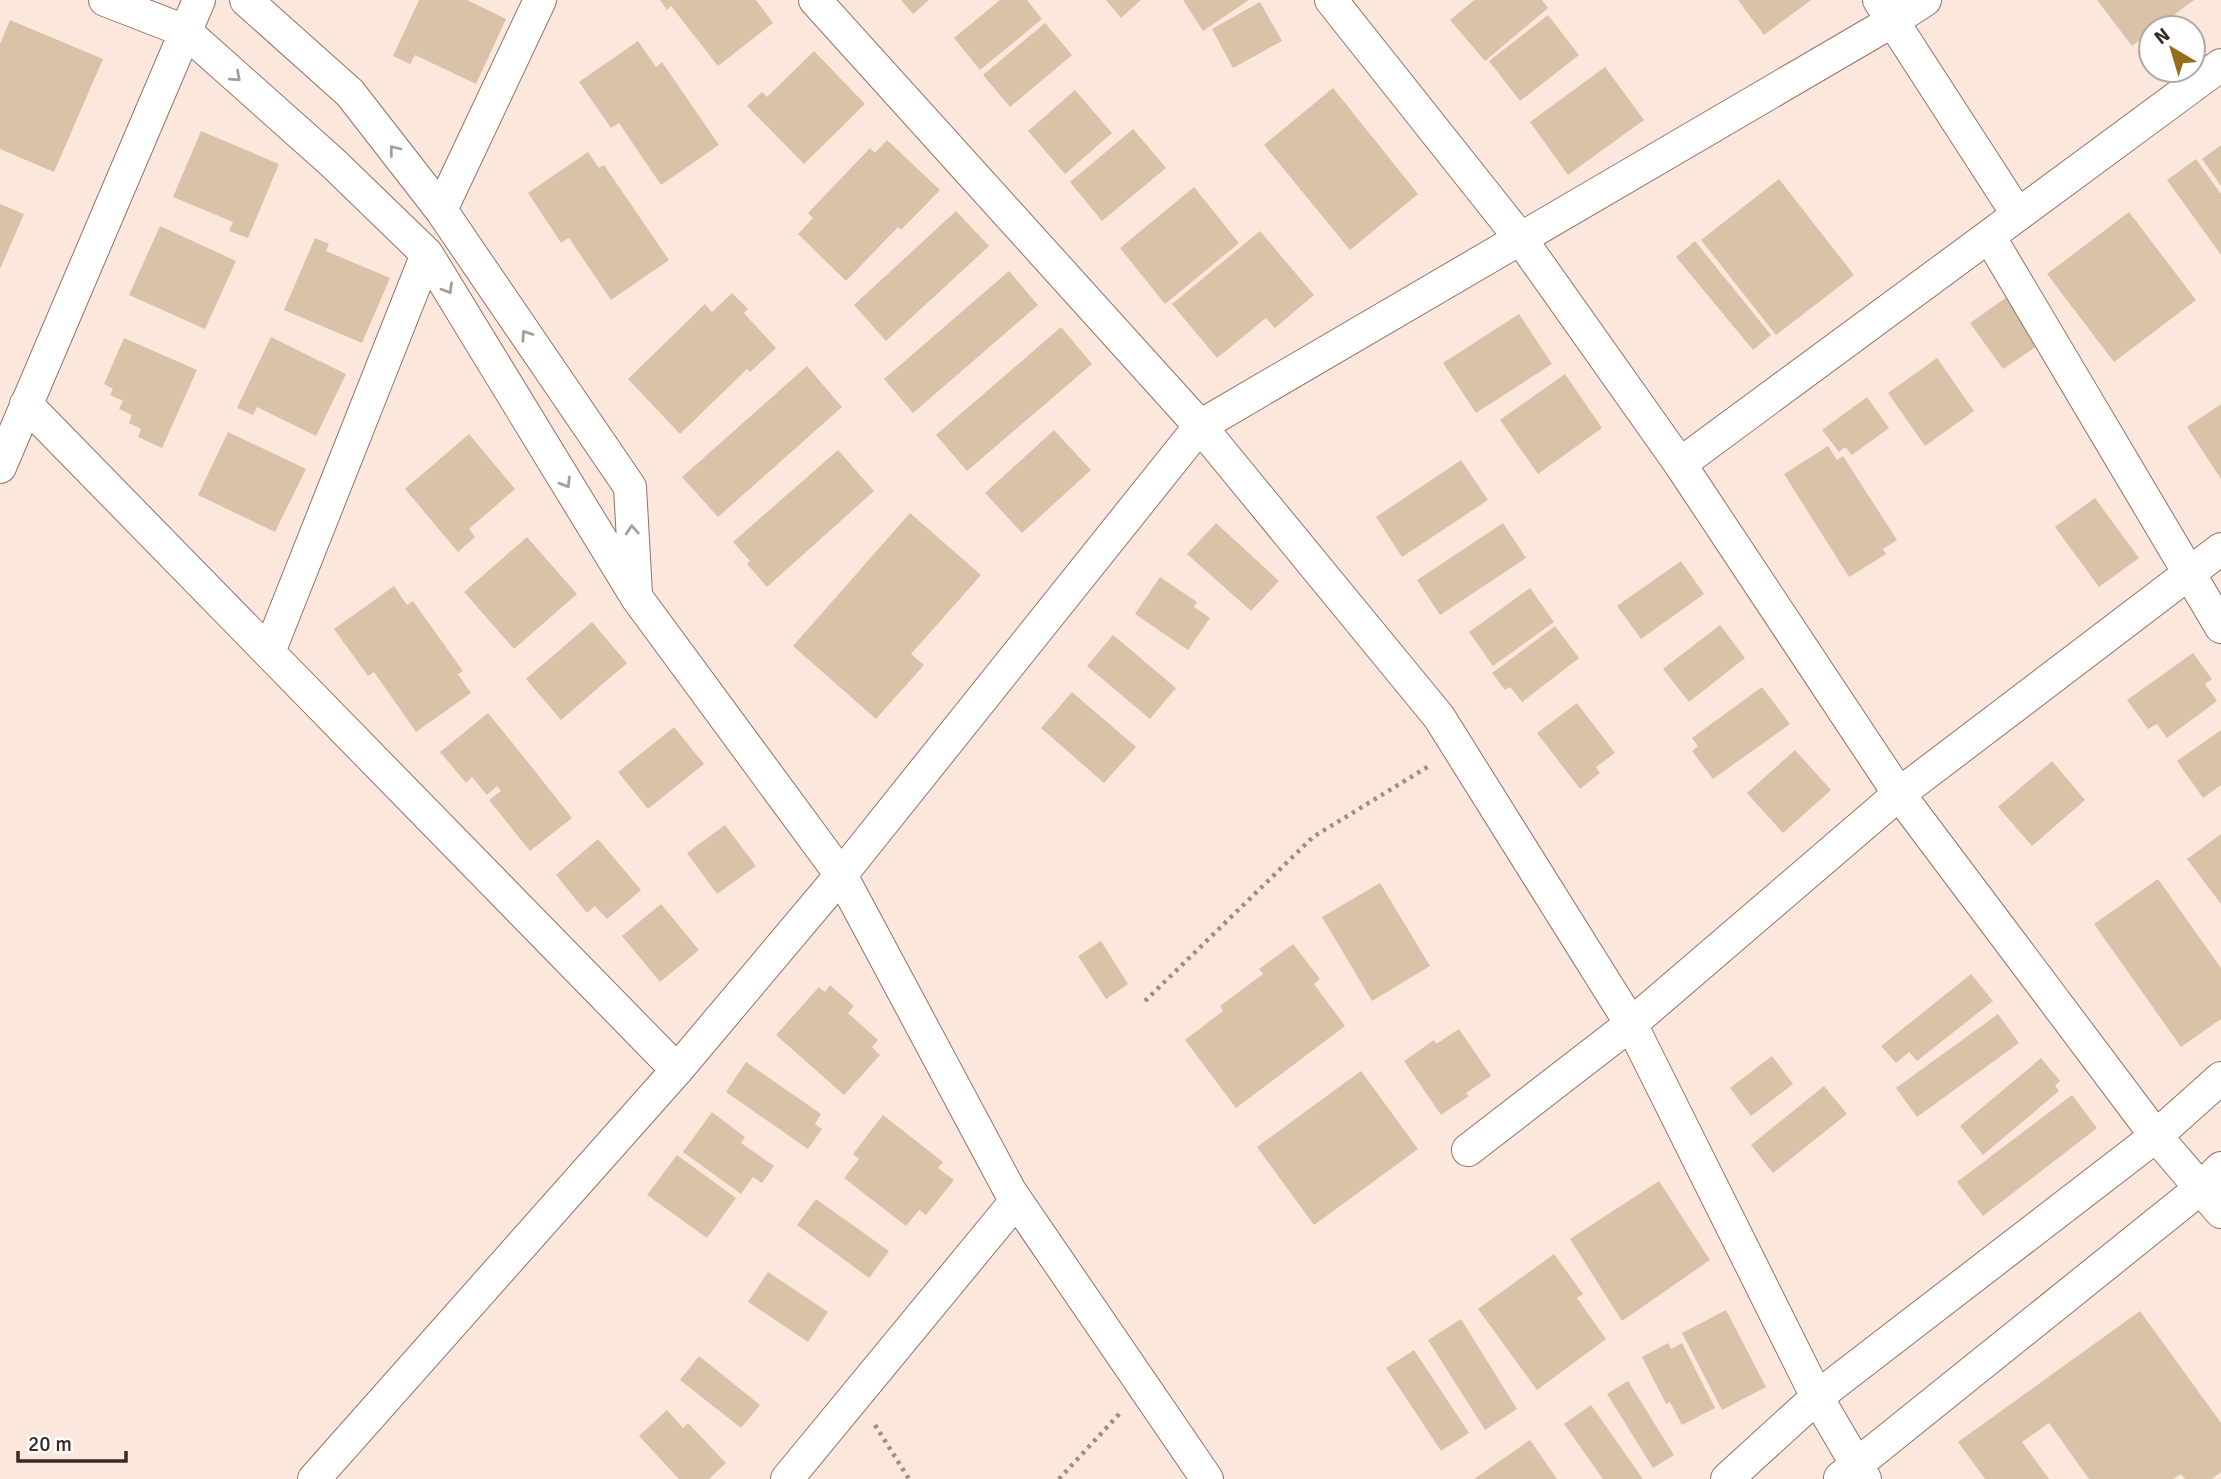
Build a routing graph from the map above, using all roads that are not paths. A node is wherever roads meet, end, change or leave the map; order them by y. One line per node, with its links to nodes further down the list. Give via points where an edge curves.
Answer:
1 (105, 0): 9 (street)
2 (199, 0): 9 (street)
3 (246, 0): 11 (street, one-way to 3, via 350,93)
4 (540, 0): 11 (street)
5 (815, 0): 17 (street)
6 (1331, 0): 14 (street)
7 (1925, 0): 8 (street)
8 (1885, 11): 12 (street); 14 (street)
9 (185, 31): 15 (street, one-way to 15); 16 (street)
10 (2221, 65): 12 (street)
11 (441, 210): 22 (street, one-way to 11, via 630,487)
12 (2018, 215): 13 (street)
13 (1989, 236): 18 (street); 21 (street)
14 (1520, 237): 17 (street); 18 (street)
15 (427, 254): 22 (street, one-way to 22); 24 (street)
16 (26, 404): 19 (street); 24 (street)
17 (1200, 426): 26 (street); 27 (street, via 1439,717)
18 (1680, 464): 25 (street)
19 (0, 467)
20 (2221, 549): 21 (street)
21 (2189, 572): 23 (street); 25 (street)
22 (637, 598): 26 (street)
23 (2221, 627)
24 (269, 652): 28 (street)
25 (1899, 794): 27 (street); 30 (street)
26 (841, 875): 28 (street); 33 (street)
27 (1631, 1024): 31 (street); 35 (street)
28 (677, 1070): 37 (street)
29 (2221, 1078): 30 (street)
30 (2156, 1136): 32 (street); 35 (street)
31 (1468, 1150)
32 (2211, 1178): 34 (street); 36 (street)
33 (1016, 1200): 38 (street); 39 (street)
34 (2221, 1212)
35 (1817, 1397): 36 (street); 40 (street)
36 (1853, 1475)
37 (314, 1479)
38 (787, 1479)
39 (1207, 1479)
40 (1727, 1479)

